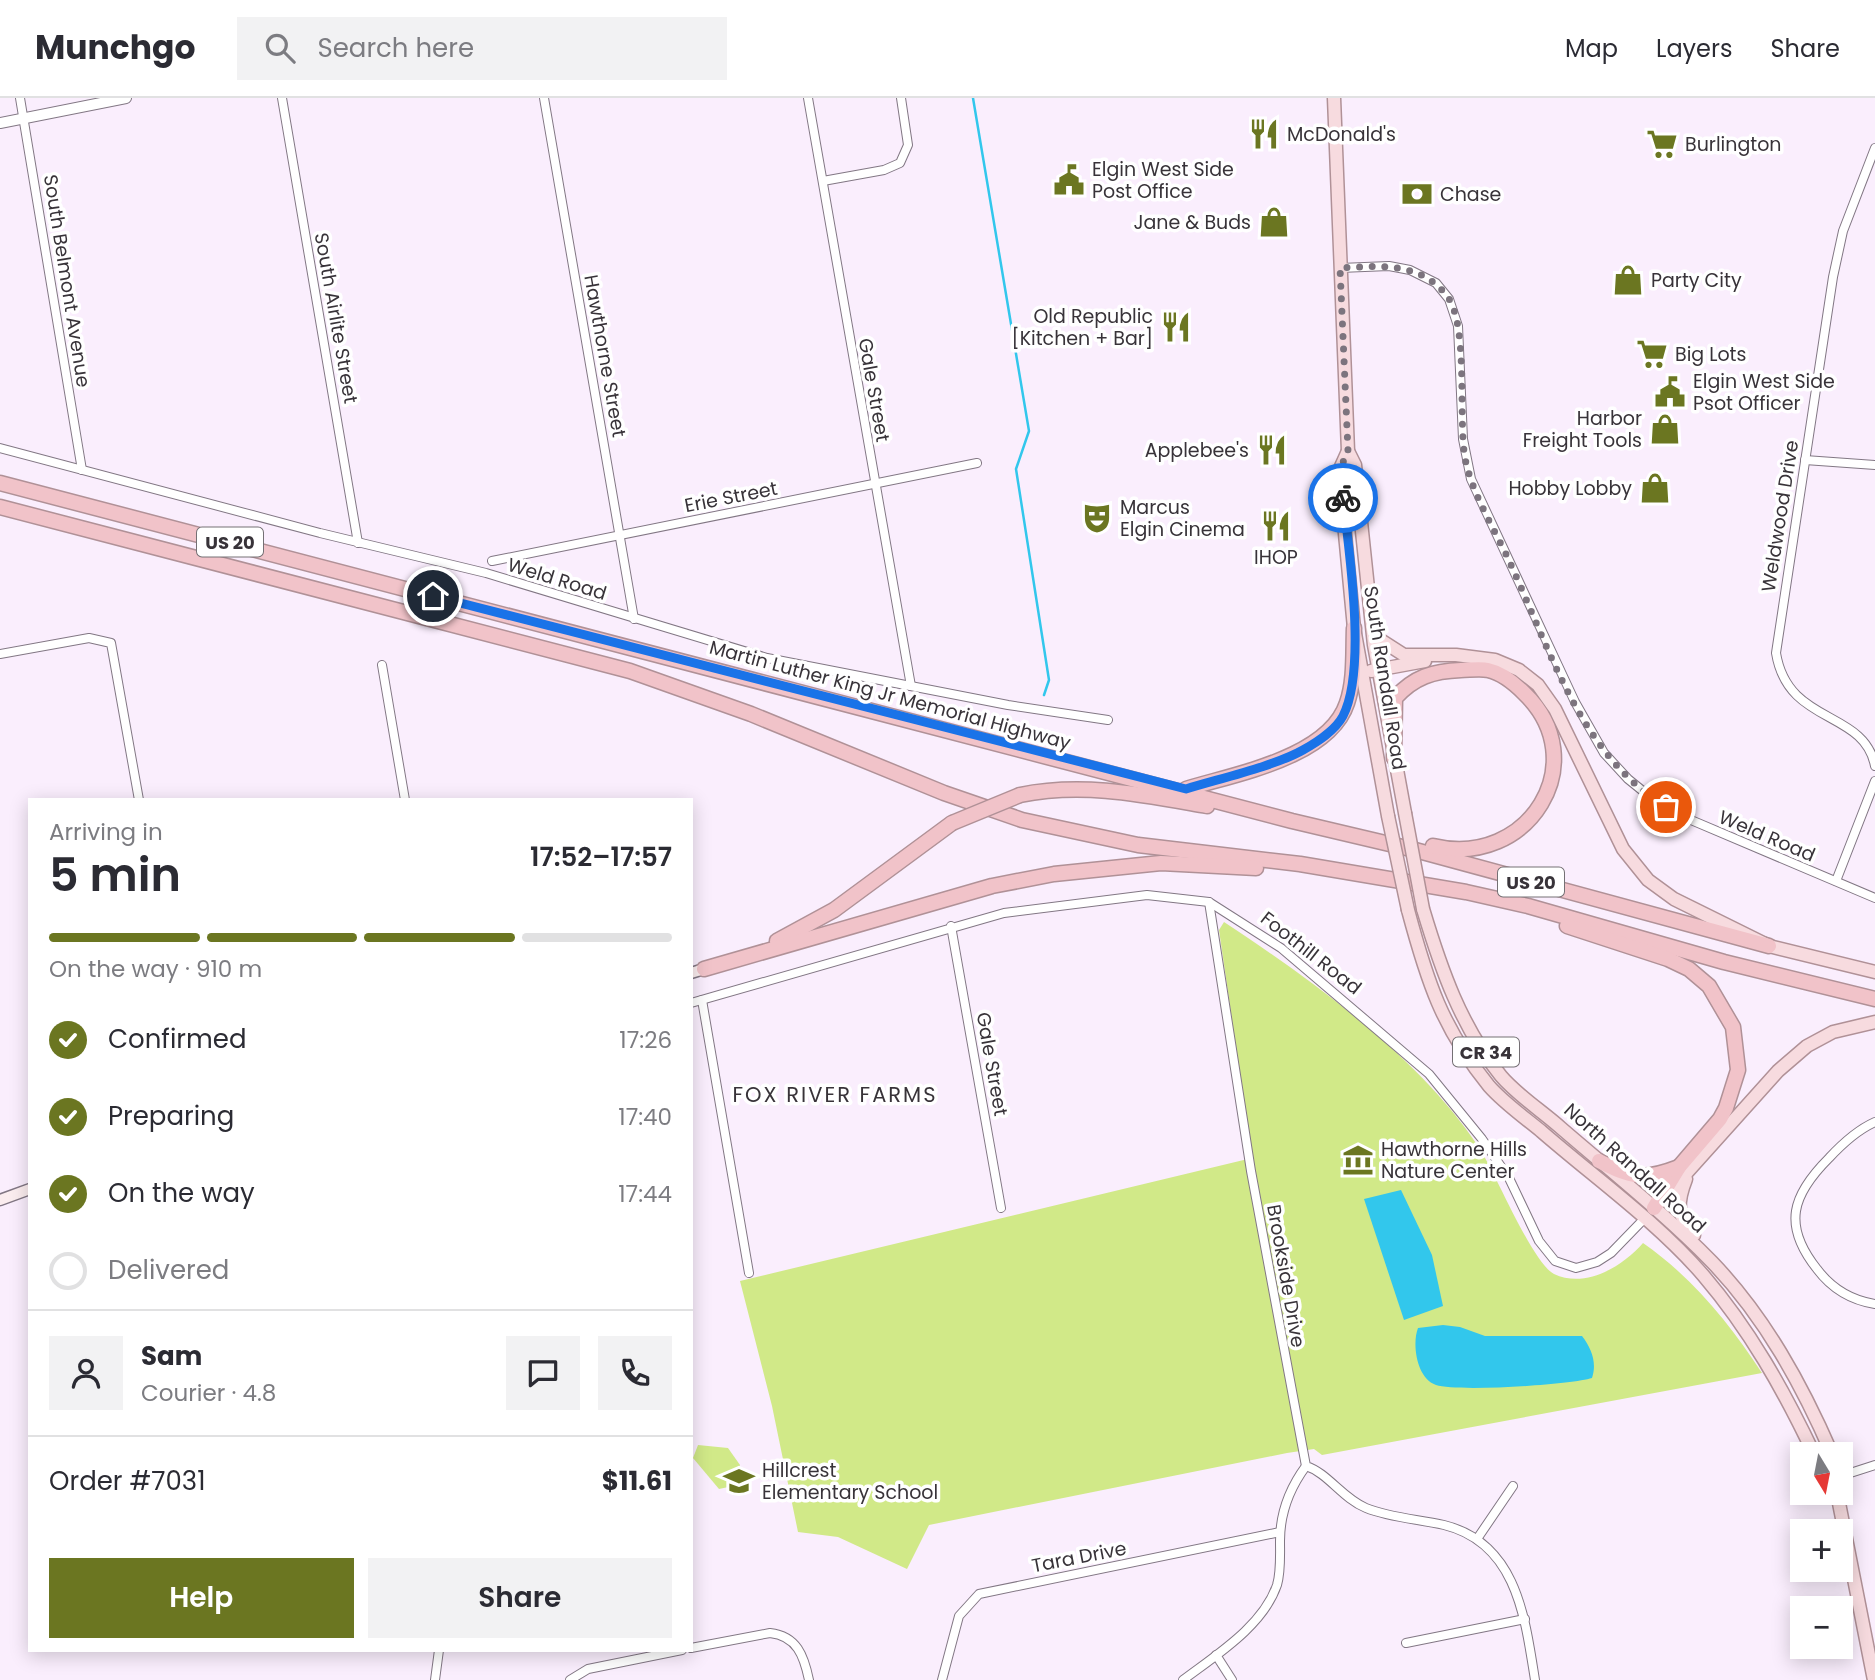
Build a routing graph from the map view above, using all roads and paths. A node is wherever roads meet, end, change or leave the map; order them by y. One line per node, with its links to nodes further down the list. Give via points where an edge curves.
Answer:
1 (20, 98): 8 (street, South Belmont Avenue)
2 (126, 98): 8 (street)
3 (282, 98): 23 (street, South Airlite Street)
4 (544, 98): 22 (street, Hawthorne Street)
5 (808, 98): 11 (street, Gale Street)
6 (901, 98): 11 (street, via 908,145 900,163)
7 (1334, 98): 12 (main road, South Randall Road / CR 34)
8 (24, 119): 9 (street); 18 (street, South Belmont Avenue)
9 (0, 123)
10 (1875, 148): 15 (street, Weldwood Drive, via 1839,251)
11 (823, 181): 20 (street, Gale Street)
12 (1340, 268): 14 (main road, South Randall Road / CR 34); 44 (street, Weld Road, via 1410,270 1436,283 1452,304 1458,326 1467,468 1561,675 1604,753 1636,787 1678,814)
13 (0, 448): 18 (street, Weld Road)
14 (1348, 451): 25 (main road, South Randall Road / CR 34, via 1355,465); 27 (main road, South Randall Road / CR 34, via 1339,471)
15 (1805, 460): 17 (street); 36 (street, Weldwood Drive, via 1776,638 1778,666 1800,701 1864,740)
16 (976, 463): 20 (street, Erie Street)
17 (1875, 466)
18 (82, 470): 23 (street, Weld Road)
19 (0, 483): 38 (highway, Martin Luther King Jr Memorial Highway / US 20)
20 (875, 485): 22 (street, Erie Street); 33 (street, Gale Street)
21 (0, 507): 43 (highway, US 20, via 630,671 1022,820 1138,845)
22 (620, 535): 24 (street, Erie Street); 26 (street, Hawthorne Street)
23 (358, 543): 26 (street, Weld Road, via 486,573)
24 (492, 561)
25 (1368, 606): 29 (main road, via 1379,639 1391,649 1422,657); 31 (main road, South Randall Road / CR 34)
26 (634, 619): 33 (street, Weld Road, via 767,658)
27 (1354, 628): 32 (main road, South Randall Road / CR 34); 39 (highway, via 1352,687 1342,717 1327,733 1300,752)
28 (0, 654): 40 (street, via 89,638 111,643)
29 (1456, 655): 31 (main road); 51 (main road, via 1496,660 1538,685 1555,709 1623,849 1648,880 1674,899)
30 (382, 665): 41 (street)
31 (1379, 670): 32 (main road); 35 (main road, South Randall Road / CR 34)
32 (1361, 673): 49 (main road, South Randall Road / CR 34, bridge)
33 (911, 686): 34 (street, Weld Road)
34 (1108, 720)
35 (1394, 758): 39 (highway, via 1395,698 1409,682 1445,671 1487,669 1513,682 1546,723 1552,772 1547,795 1531,819 1511,837 1478,850 1446,849); 48 (main road, South Randall Road / CR 34, bridge)
36 (1875, 766)
37 (1875, 780): 44 (street)
38 (1145, 781): 39 (highway); 42 (highway, Martin Luther King Jr Memorial Highway / US 20)
39 (1186, 789)
40 (139, 798)
41 (405, 798)
42 (1292, 821): 51 (highway, Martin Luther King Jr Memorial Highway / US 20); 52 (highway, bridge, via 1115,790 1069,788 1020,795 952,823 798,932)
43 (1390, 877): 47 (highway, US 20); 52 (highway, via 1161,863 1054,874 992,886)
44 (1836, 881): 45 (street, Weld Road)
45 (1875, 898)
46 (1209, 902): 50 (street, Foothill Road, via 1164,895 1121,897); 64 (street, Foothill Road, via 1282,948 1429,1074 1509,1178 1539,1241 1555,1261 1576,1268 1597,1262); 71 (street, Brookside Drive, via 1251,1171)
47 (1528, 906): 54 (highway, US 20); 60 (highway, via 1557,923 1689,969 1723,1005 1733,1027 1738,1070 1720,1119)
48 (1423, 909): 59 (main road, North Randall Road / CR 34, via 1440,968 1460,1013 1502,1077)
49 (1408, 910): 64 (main road, North Randall Road / CR 34, via 1427,981 1467,1057 1492,1088)
50 (951, 926): 55 (street, Foothill Road); 63 (street, Gale Street)
51 (1769, 946): 53 (main road, US 20)
52 (698, 971)
53 (1875, 972)
54 (1875, 999)
55 (702, 1000): 56 (street, Foothill Road); 65 (street)
56 (693, 1002)
57 (1875, 1022): 60 (main road, via 1833,1032 1807,1045)
58 (1875, 1122): 67 (street, via 1848,1139 1807,1181 1797,1200 1795,1220 1804,1251 1826,1280 1850,1297)
59 (1599, 1161): 60 (highway, via 1639,1177); 64 (main road, North Randall Road / CR 34)
60 (1683, 1171): 64 (highway); 66 (main road, via 1681,1219 1723,1265)
61 (28, 1190): 62 (main road)
62 (0, 1200)
63 (1001, 1208)
64 (1649, 1214): 66 (main road, North Randall Road / CR 34, via 1713,1264); 68 (main road, North Randall Road / CR 34, via 1752,1336)
65 (749, 1273)
66 (1733, 1288): 69 (main road, North Randall Road / CR 34, via 1797,1380)
67 (1875, 1304)
68 (1808, 1442)
69 (1826, 1442)
70 (1875, 1465): 72 (street)
71 (1306, 1466): 75 (street, via 1292,1485); 76 (street, via 1318,1469 1338,1491 1367,1508 1445,1525)
72 (1853, 1472)
73 (1513, 1486): 76 (street)
74 (1839, 1505): 90 (main road)
75 (1280, 1532): 82 (street, via 1279,1574 1268,1601 1258,1617); 86 (street, Tara Drive, via 979,1594 960,1616)
76 (1477, 1539): 77 (street, via 1508,1573)
77 (1525, 1619): 78 (street); 89 (street)
78 (1406, 1643)
79 (693, 1648): 85 (street, via 770,1633 781,1635 804,1657)
80 (439, 1652): 84 (street)
81 (671, 1652): 83 (street, via 588,1669)
82 (1216, 1655): 87 (street); 88 (street)
83 (570, 1679)
84 (435, 1680)
85 (809, 1680)
86 (942, 1680)
87 (1183, 1680)
88 (1232, 1680)
89 (1535, 1680)
90 (1874, 1680)

